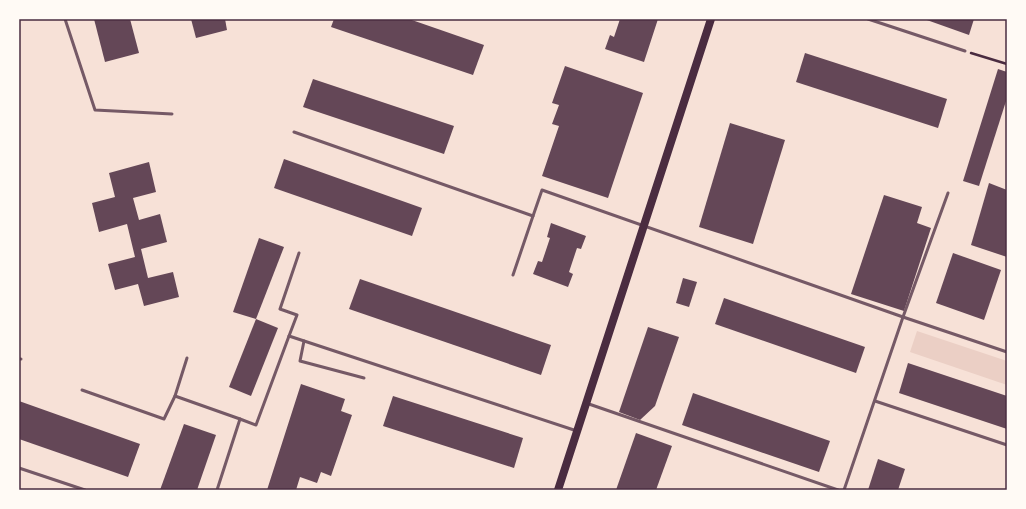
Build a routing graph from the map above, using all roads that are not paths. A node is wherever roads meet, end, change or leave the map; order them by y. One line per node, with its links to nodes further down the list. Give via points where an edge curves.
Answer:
1 (65, 19): 5 (lane, via 95,110)
2 (711, 19): 9 (main road)
3 (868, 19): 4 (lane)
4 (965, 51)
5 (172, 114)
6 (294, 132): 8 (lane)
7 (948, 193): 12 (lane)
8 (533, 216): 9 (lane, via 542,190); 11 (lane)
9 (645, 226): 12 (lane); 21 (main road)
10 (299, 254): 13 (lane, via 280,309 297,315)
11 (513, 275)
12 (903, 317): 15 (lane); 20 (lane)
13 (290, 336): 14 (lane); 22 (lane, via 256,425)
14 (304, 342): 17 (lane, via 300,361); 23 (lane)
15 (1007, 352)
16 (187, 358): 19 (lane)
17 (364, 378)
18 (82, 390): 19 (lane, via 164,419)
19 (175, 396): 22 (lane)
20 (875, 401): 24 (lane); 30 (lane)
21 (586, 403): 23 (main road); 29 (lane)
22 (240, 419): 27 (lane)
23 (577, 431): 28 (main road)
24 (1007, 445)
25 (19, 468): 26 (lane)
26 (85, 490)
27 (217, 490)
28 (558, 490)
29 (838, 490)
30 (844, 490)

